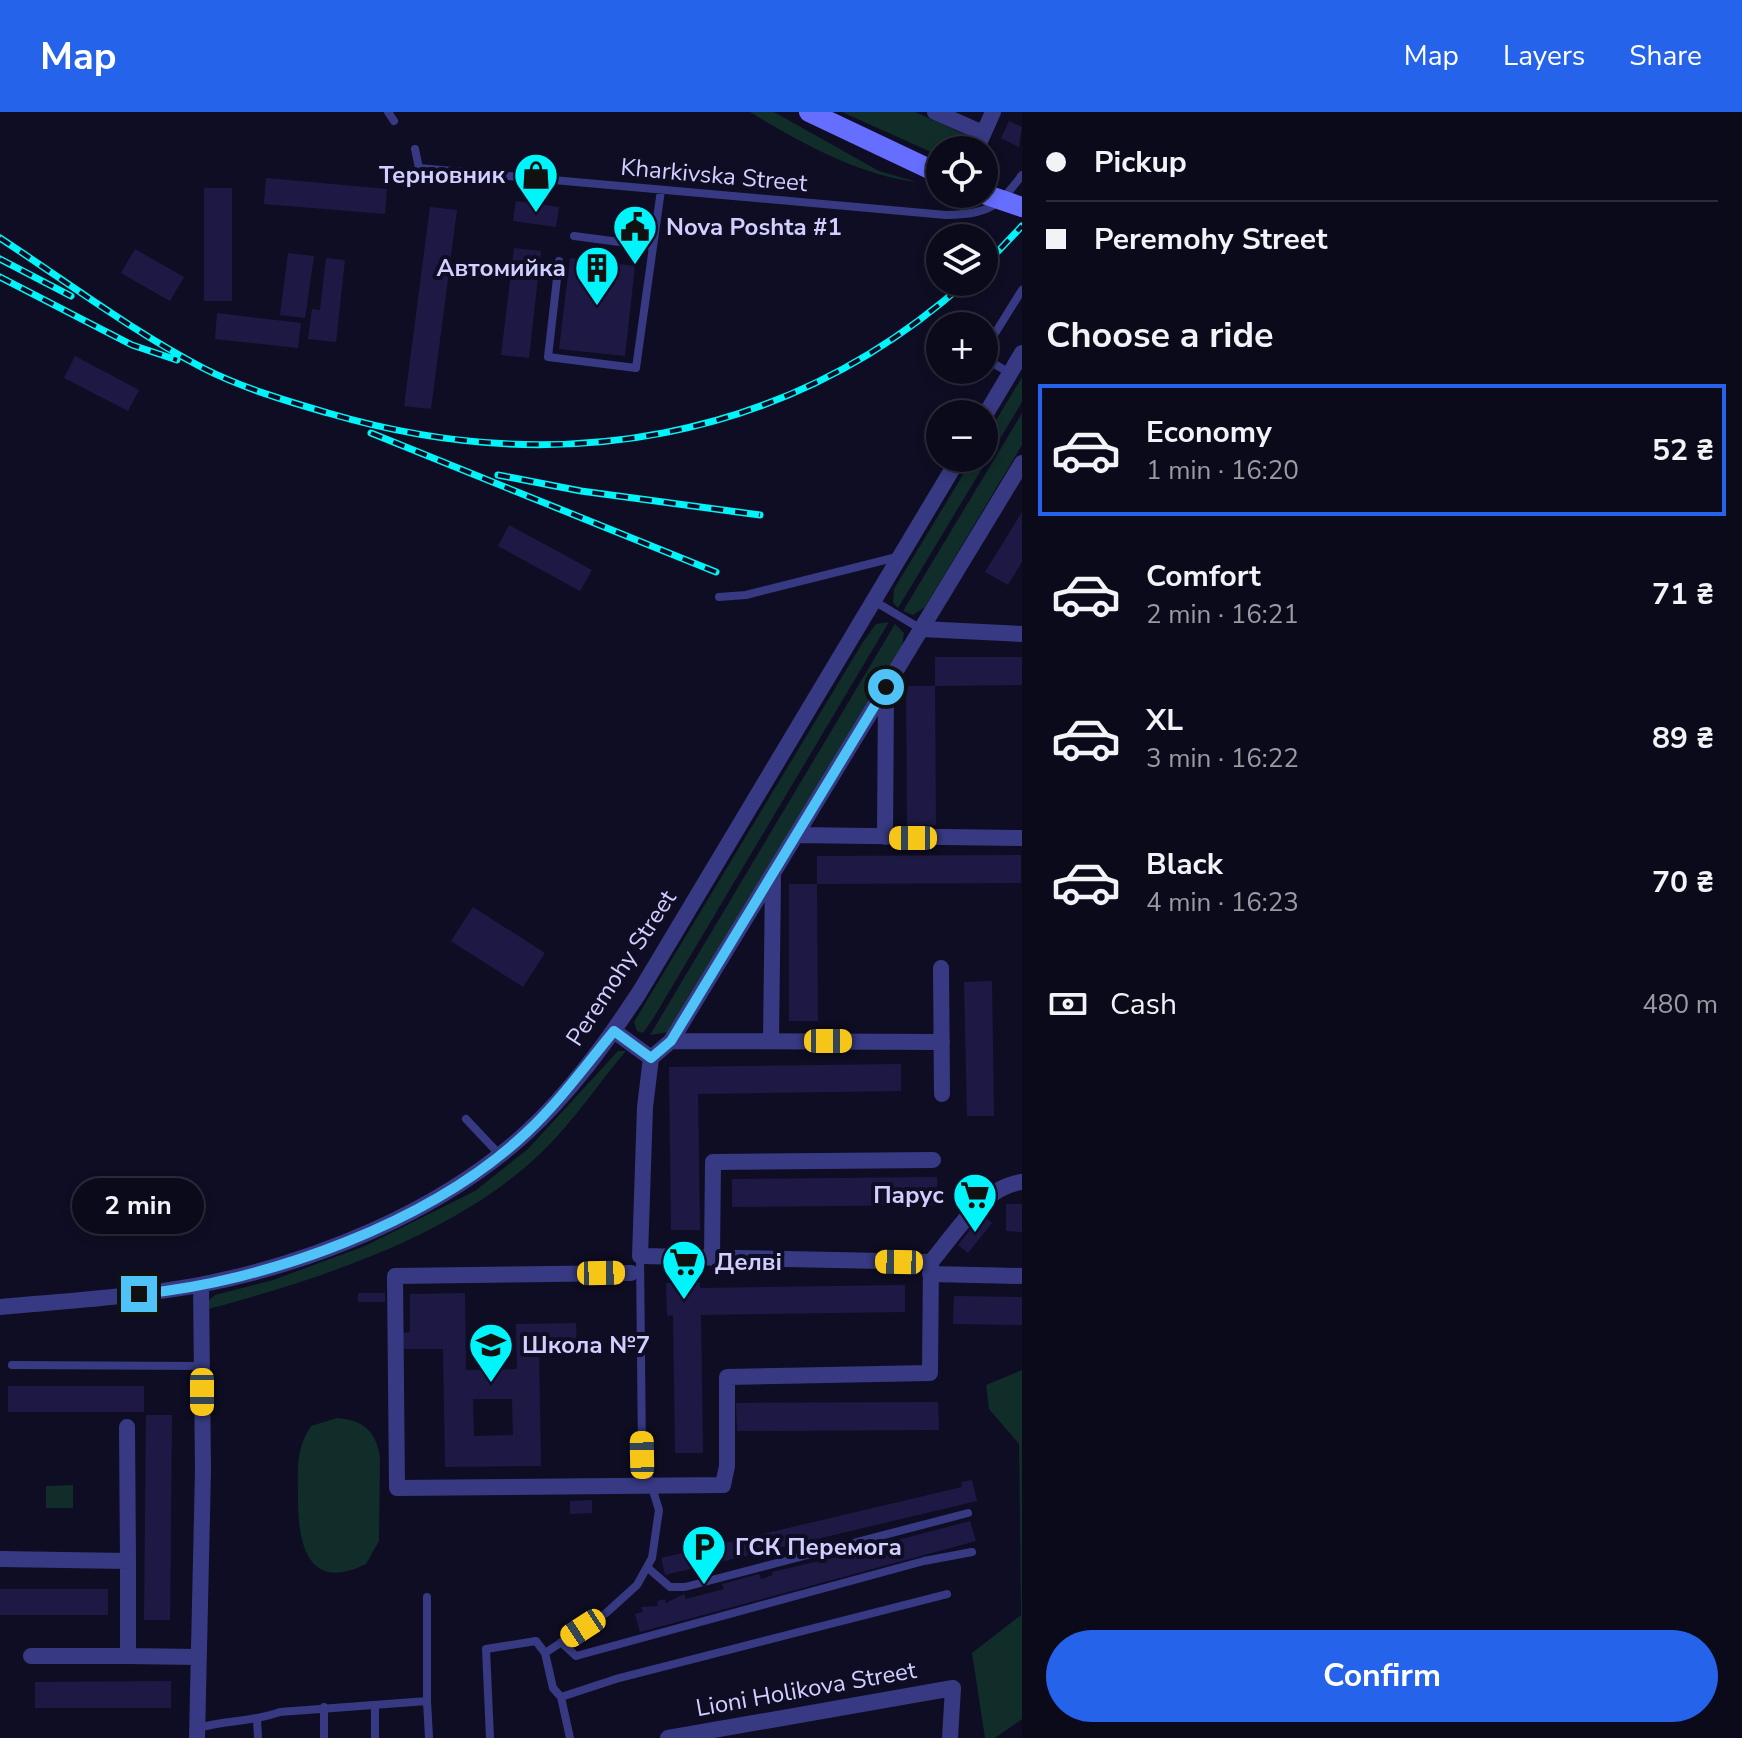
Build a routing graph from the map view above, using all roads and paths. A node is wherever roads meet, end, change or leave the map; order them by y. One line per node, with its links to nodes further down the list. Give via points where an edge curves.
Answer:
1 (388, 112): 5 (lane)
2 (809, 112): 9 (street)
3 (935, 112): 6 (street)
4 (993, 112): 6 (street)
5 (394, 121)
6 (983, 133): 7 (street)
7 (982, 136)
8 (415, 149): 11 (lane, Kharkivska Street, via 419,168)
9 (926, 167)
10 (1022, 175): 12 (lane)
11 (661, 190): 12 (lane, Kharkivska Street, via 946,215 987,211); 14 (lane)
12 (1003, 201)
13 (574, 236): 14 (lane)
14 (650, 246): 15 (lane, via 636,368 548,357)
15 (559, 261)
16 (1022, 290): 17 (lane)
17 (998, 329)
18 (1022, 353): 20 (street)
19 (998, 366): 20 (lane)
20 (1010, 373): 21 (street)
21 (994, 400)
22 (1022, 463): 27 (street)
23 (951, 472): 24 (street, Peremohy Street)
24 (902, 556): 25 (lane); 26 (street, Peremohy Street)
25 (719, 597)
26 (874, 601): 27 (lane); 35 (street, Peremohy Street)
27 (922, 629): 28 (street); 29 (street)
28 (1022, 634)
29 (886, 687): 30 (street); 31 (street)
30 (796, 835): 31 (street); 33 (street)
31 (885, 837): 32 (street)
32 (1022, 838)
33 (773, 875): 36 (street); 37 (street)
34 (941, 968): 38 (street)
35 (614, 1031): 39 (street); 42 (street, Peremohy Street, via 548,1111)
36 (671, 1041): 37 (street); 39 (street)
37 (771, 1041): 38 (street)
38 (942, 1042): 40 (street)
39 (651, 1058): 45 (street)
40 (942, 1094)
41 (466, 1119): 42 (lane)
42 (500, 1155): 50 (street, Peremohy Street, via 448,1191 382,1225 264,1269)
43 (933, 1160): 46 (street, via 713,1162)
44 (1022, 1182): 47 (street, via 1007,1185 983,1202)
45 (640, 1256): 46 (street); 55 (lane, via 642,1455)
46 (712, 1258): 47 (street)
47 (930, 1268): 49 (street); 55 (street, via 930,1373 727,1377 723,1485)
48 (631, 1273): 55 (street, via 395,1276 397,1488)
49 (1022, 1276)
50 (201, 1285): 51 (street, Peremohy Street); 53 (street)
51 (0, 1307)
52 (12, 1365): 53 (lane)
53 (202, 1366): 67 (street)
54 (127, 1427): 59 (street)
55 (653, 1484): 60 (lane, via 659,1510)
56 (968, 1513): 60 (lane, via 685,1587 661,1582)
57 (972, 1552): 63 (lane, via 576,1656)
58 (0, 1559): 59 (street)
59 (128, 1561): 66 (street)
60 (648, 1568): 63 (lane, via 605,1614)
61 (947, 1594): 68 (lane)
62 (427, 1597): 69 (lane)
63 (561, 1642): 64 (lane)
64 (545, 1653): 68 (lane, via 553,1688); 78 (lane, via 536,1641 486,1649)
65 (31, 1656): 66 (street)
66 (128, 1656): 67 (street)
67 (197, 1657): 73 (street)
68 (561, 1697): 79 (lane)
69 (427, 1701): 71 (lane); 77 (lane)
70 (324, 1707): 71 (lane); 72 (lane); 75 (lane)
71 (375, 1707): 76 (lane)
72 (257, 1720): 73 (lane, via 228,1719); 74 (lane)
73 (197, 1733)
74 (258, 1738)
75 (324, 1738)
76 (375, 1738)
77 (429, 1738)
78 (490, 1738)
79 (570, 1738)
80 (668, 1738): 81 (street, Lioni Holikova Street, via 953,1688)
81 (950, 1738)

